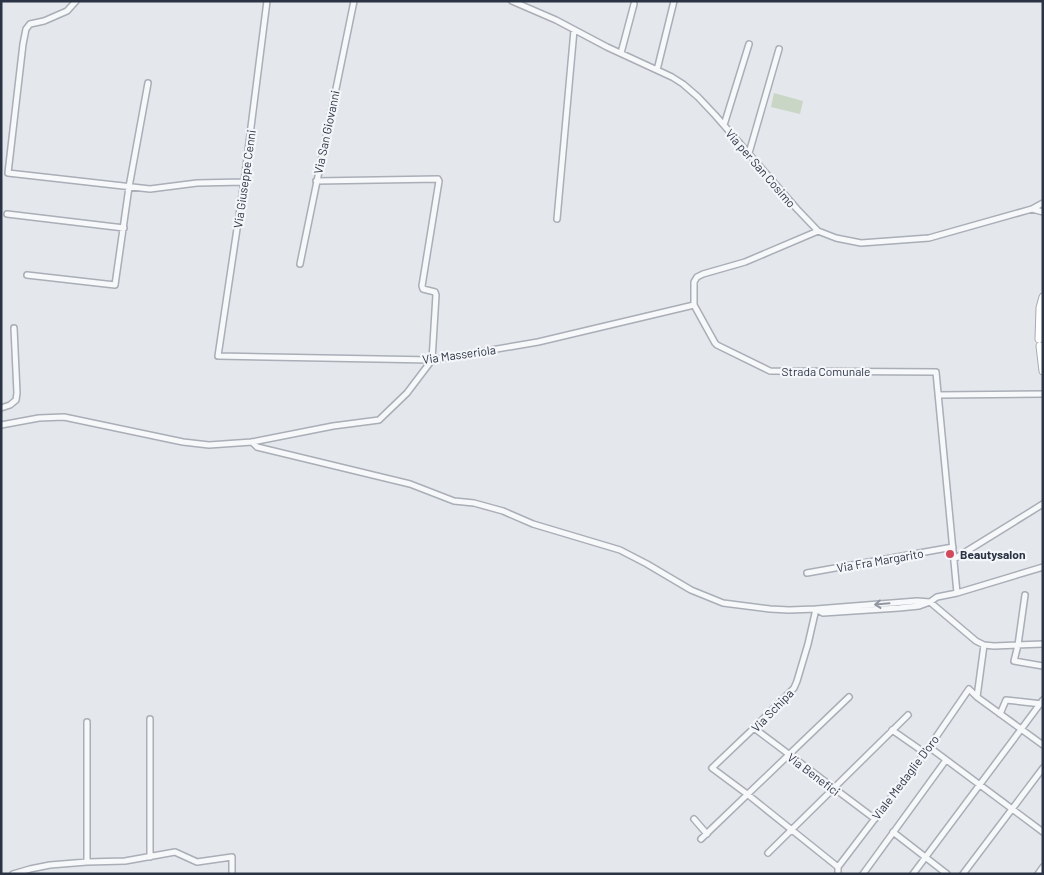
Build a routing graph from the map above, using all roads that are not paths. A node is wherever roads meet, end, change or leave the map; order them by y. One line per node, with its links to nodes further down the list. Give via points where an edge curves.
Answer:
1 (76, 1): 17 (street, via 67,11 30,24 26,29 8,173)
2 (267, 1): 16 (street, Via Giuseppe Cenni)
3 (354, 1): 15 (street, Via San Giovanni)
4 (512, 1): 7 (street, Via per San Cosimo)
5 (674, 1): 11 (street)
6 (634, 4): 10 (street)
7 (574, 30): 10 (street, Via per San Cosimo); 22 (street)
8 (749, 44): 13 (street)
9 (779, 49): 14 (street)
10 (621, 53): 11 (street, Via per San Cosimo)
11 (657, 70): 13 (street, Via per San Cosimo, via 691,90)
12 (148, 83): 17 (street)
13 (724, 125): 14 (street, Via per San Cosimo)
14 (749, 153): 24 (street, Via per San Cosimo)
15 (316, 181): 25 (street, Via San Giovanni); 34 (street, via 438,179 422,286 435,292 436,296)
16 (244, 182): 17 (street, via 198,182 150,190); 33 (street, Via Giuseppe Cenni)
17 (130, 187): 23 (street)
18 (1043, 204): 19 (street, Via per San Cosimo)
19 (1032, 209): 20 (street); 24 (street, Via per San Cosimo, via 928,238 860,243)
20 (1043, 212)
21 (7, 214): 23 (street)
22 (558, 219)
23 (124, 228): 26 (street, via 116,285)
24 (818, 231): 28 (street, via 745,262 697,277)
25 (300, 264)
26 (26, 275)
27 (1043, 297): 29 (main road)
28 (694, 305): 34 (street, Via Masseriola, via 538,342); 38 (street, Strada Comunale, via 717,345 770,371 936,372)
29 (1039, 323): 31 (main road); 32 (main road)
30 (14, 328): 39 (street, via 16,400)
31 (1043, 332)
32 (1041, 343): 35 (main road)
33 (218, 356): 34 (street, Via Masseriola)
34 (432, 360): 41 (street, via 407,393 379,420)
35 (1042, 360): 36 (main road)
36 (1043, 371)
37 (1043, 394): 38 (street)
38 (938, 395): 43 (street)
39 (1, 408)
40 (1, 425): 41 (street, via 64,417 209,446)
41 (252, 442): 50 (street, via 257,447 410,484 454,501 503,511 533,524 620,550 691,590 723,603 770,609)
42 (1043, 504): 44 (street)
43 (953, 547): 44 (street); 46 (street, Via Fra Margarito)
44 (954, 559): 47 (street)
45 (1043, 567): 47 (street)
46 (807, 573)
47 (957, 593): 49 (street)
48 (1025, 595): 53 (street)
49 (930, 602): 50 (street); 52 (street)
50 (816, 609): 62 (street, Via Schipa, via 794,688)
51 (1043, 644): 53 (street)
52 (984, 645): 53 (street); 55 (street)
53 (1018, 645): 54 (street, via 1014,661)
54 (1043, 666)
55 (977, 696): 58 (street); 66 (street, Viale Medaglie D'oro, via 969,689)
56 (849, 697): 68 (street)
57 (1042, 703): 58 (street, via 1006,700); 63 (street)
58 (1000, 714): 63 (street)
59 (908, 715): 64 (street)
60 (150, 719): 83 (street)
61 (87, 722): 85 (street)
62 (754, 728): 68 (street, Via Benefici); 73 (street, Via Schipa, via 712,768)
63 (1021, 729): 65 (street); 71 (street)
64 (892, 730): 67 (street); 72 (street)
65 (1043, 745)
66 (929, 747): 67 (street, Viale Medaglie D'oro); 69 (street)
67 (925, 753): 75 (street, Viale Medaglie D'oro)
68 (789, 754): 72 (street, Via Benefici); 73 (street)
69 (946, 760): 71 (street); 78 (street, Viale Medaglie D'oro)
70 (1043, 768): 74 (street)
71 (980, 785): 74 (street); 84 (street)
72 (833, 788): 75 (street, Via Benefici); 77 (street)
73 (747, 794): 77 (street); 80 (street)
74 (1011, 809): 79 (street); 94 (street)
75 (874, 819): 86 (street, Viale Medaglie D'oro)
76 (694, 820): 80 (street)
77 (791, 829): 82 (street); 86 (street)
78 (893, 832): 84 (street); 91 (street, Viale Medaglie D'oro)
79 (1043, 832)
80 (707, 834): 81 (street)
81 (701, 839)
82 (768, 853)
83 (150, 857): 85 (street); 89 (street, via 174,852 197,862 232,857)
84 (925, 857): 92 (street); 93 (street)
85 (87, 862): 88 (street)
86 (838, 866): 90 (street)
87 (1043, 867): 95 (street)
88 (14, 874)
89 (232, 874)
90 (838, 874)
91 (863, 874)
92 (913, 874)
93 (947, 874)
94 (963, 874)
95 (1038, 874)

